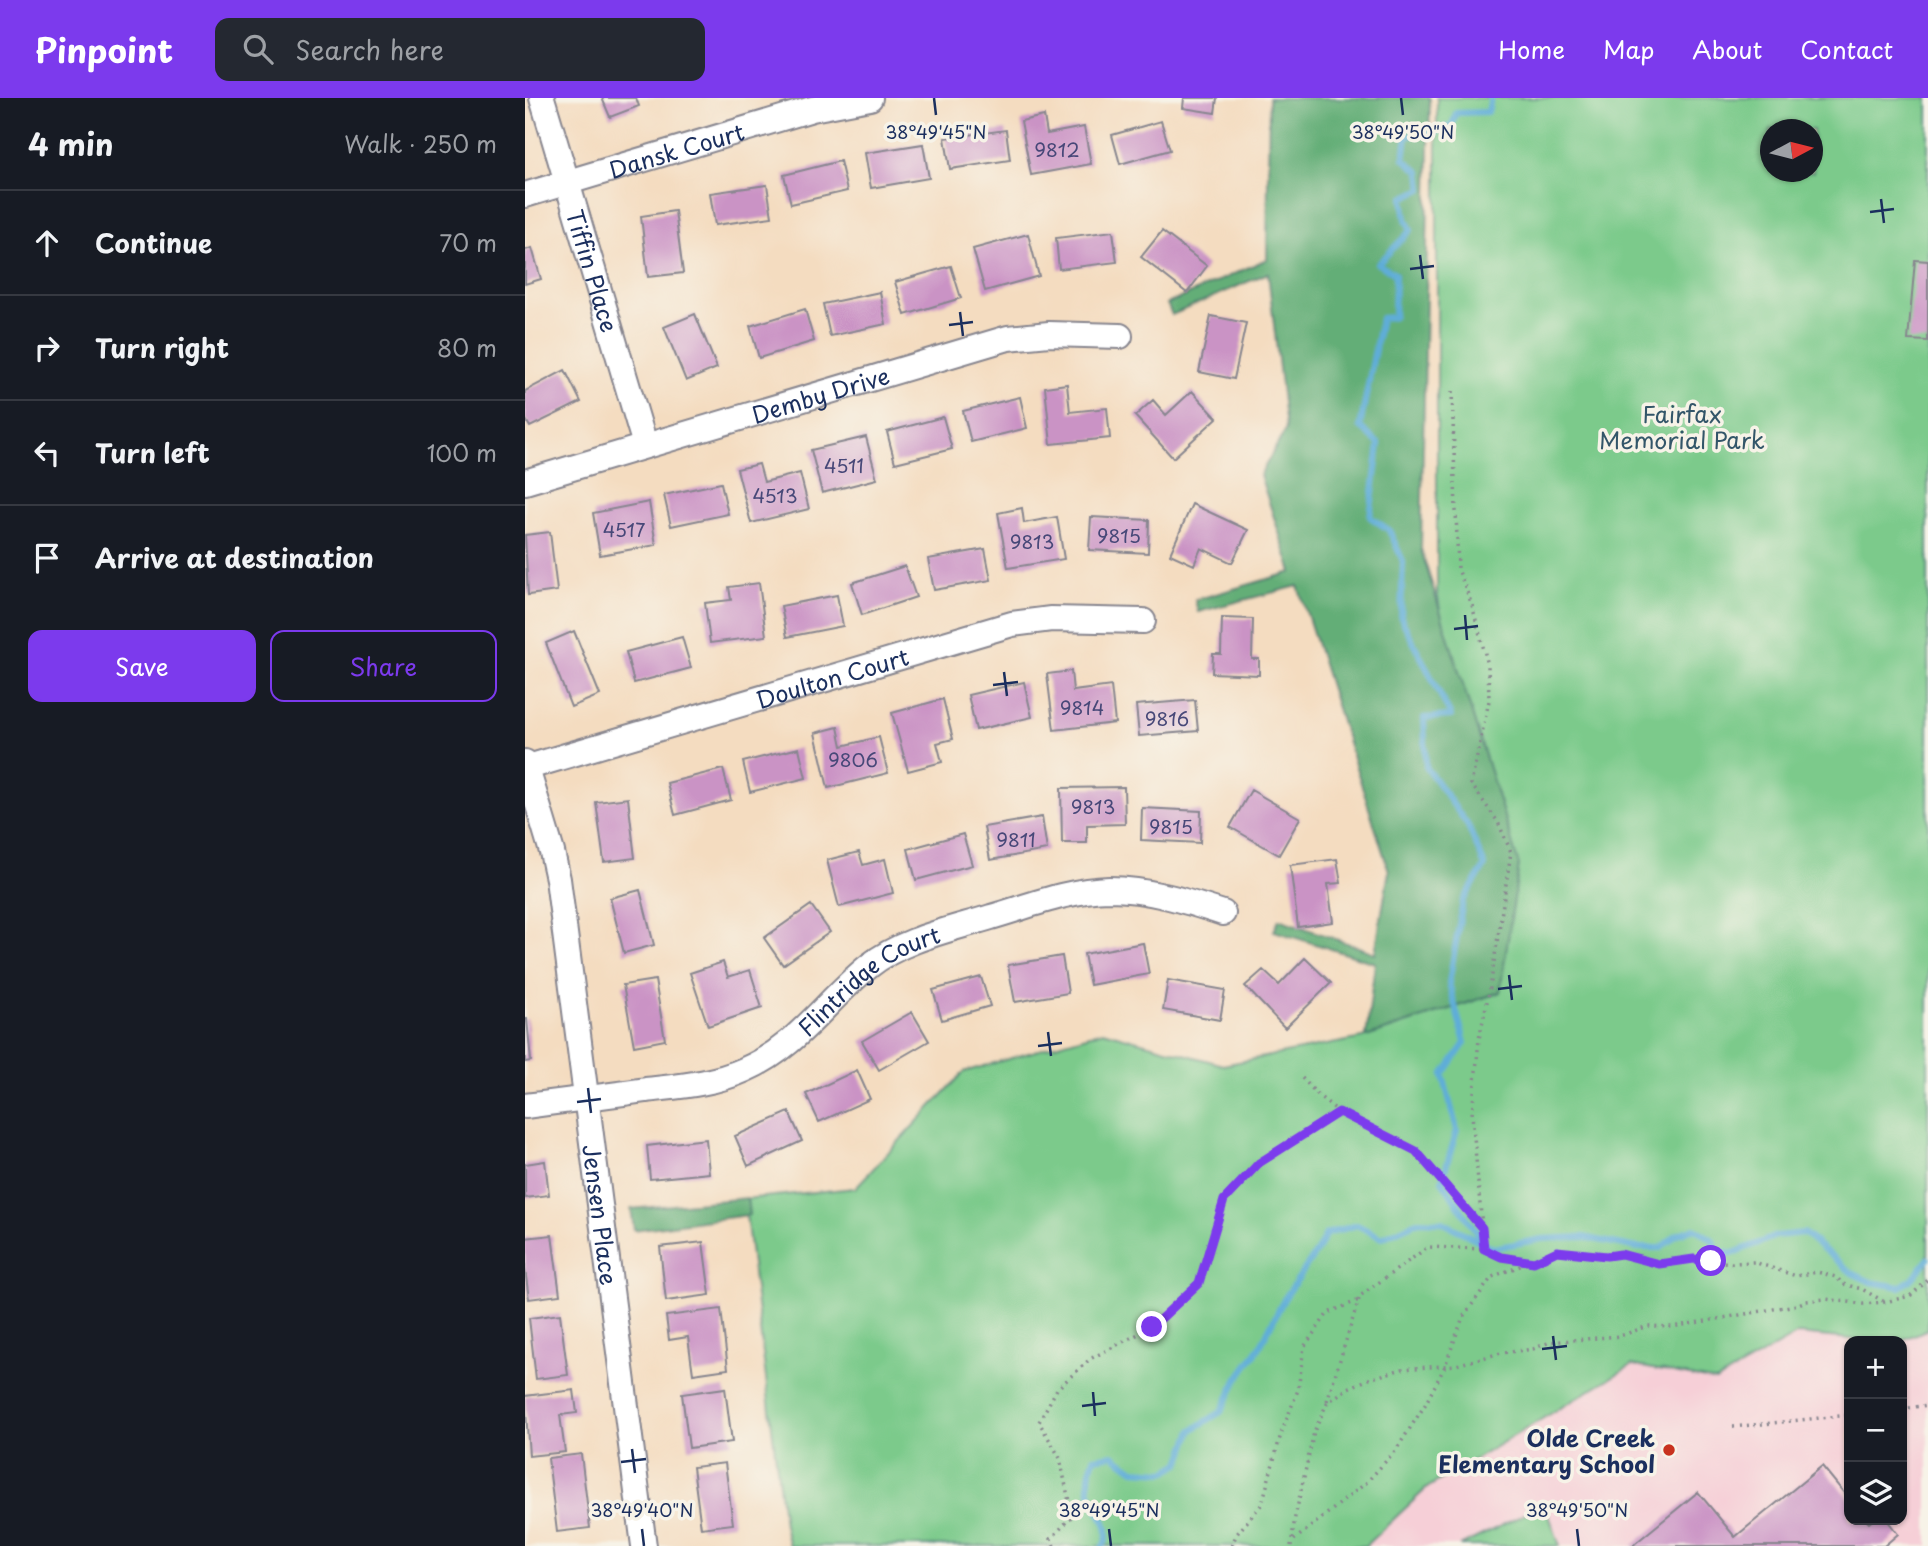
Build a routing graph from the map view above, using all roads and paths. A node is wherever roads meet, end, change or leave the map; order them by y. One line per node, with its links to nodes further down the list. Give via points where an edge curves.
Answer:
1 (541, 98): 3 (street, Tiffin Place)
2 (870, 98): 3 (street, Dansk Court, via 812,109)
3 (566, 182): 4 (street, Dansk Court); 7 (street, Tiffin Place)
4 (525, 195)
5 (1120, 336): 7 (street, Demby Drive, via 1008,338)
6 (1452, 391): 16 (path, via 1458,569 1488,665 1489,701 1471,784 1499,822 1511,852 1479,1039 1472,1114)
7 (645, 445): 8 (street, Demby Drive)
8 (525, 482)
9 (1143, 621): 10 (street, Doulton Court, via 1051,619 1012,624)
10 (526, 766): 13 (street, Jensen Place, via 558,879)
11 (1223, 913): 13 (street, Flintridge Court, via 1133,890 1061,896 892,951 844,987 790,1043 745,1070 701,1083)
12 (1302, 1077): 15 (path)
13 (586, 1098): 14 (street, Flintridge Court); 29 (street, Jensen Place)
14 (525, 1106)
15 (1339, 1112): 16 (path, via 1416,1151); 30 (path, via 1259,1163 1224,1200 1199,1283 1152,1327 1090,1359 1057,1389 1039,1422 1060,1458 1072,1516 1051,1539)
16 (1482, 1228): 17 (path)
17 (1484, 1249): 18 (path); 20 (path, via 1428,1247)
18 (1534, 1262): 21 (path, via 1557,1251 1621,1254 1659,1264 1694,1259 1754,1262 1796,1276 1817,1272 1836,1277); 22 (path, via 1492,1277 1463,1317)
19 (1928, 1280): 21 (path, via 1910,1296)
20 (1359, 1300): 23 (path); 31 (path, via 1328,1313 1304,1347 1298,1390 1262,1504 1236,1535)
21 (1885, 1302): 22 (path, via 1806,1301 1672,1327 1647,1326 1620,1336 1550,1342)
22 (1445, 1366): 23 (path, via 1389,1372 1347,1388); 28 (path, via 1396,1450 1366,1483)
23 (1327, 1403): 28 (path, via 1314,1432)
24 (1928, 1405): 25 (path)
25 (1907, 1408)
26 (1844, 1416): 27 (path)
27 (1733, 1427)
28 (1293, 1540): 32 (path)
29 (644, 1546)
30 (1054, 1546)
31 (1233, 1546)
32 (1291, 1546)

